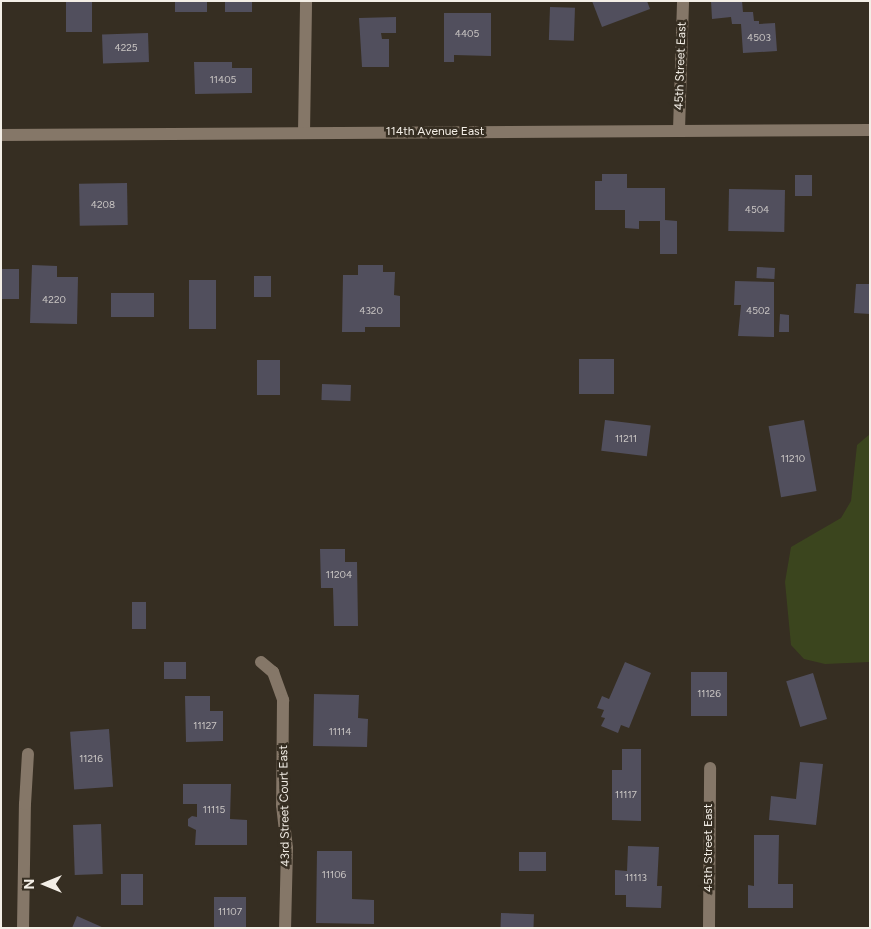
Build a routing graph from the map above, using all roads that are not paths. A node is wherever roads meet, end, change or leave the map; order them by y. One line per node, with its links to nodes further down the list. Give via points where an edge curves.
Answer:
1 (306, 1): 5 (street)
2 (683, 1): 3 (street, 45th Street East)
3 (679, 130): 4 (street, 114th Avenue East); 5 (street, 114th Avenue East)
4 (870, 130)
5 (304, 133): 6 (street, 114th Avenue East)
6 (1, 135)
7 (261, 662): 11 (street, 43rd Street Court East, via 273,672 283,700 282,805 287,848)
8 (28, 754): 10 (street, via 24,804)
9 (710, 768): 12 (street, 45th Street East)
10 (23, 928)
11 (285, 928)
12 (709, 928)

